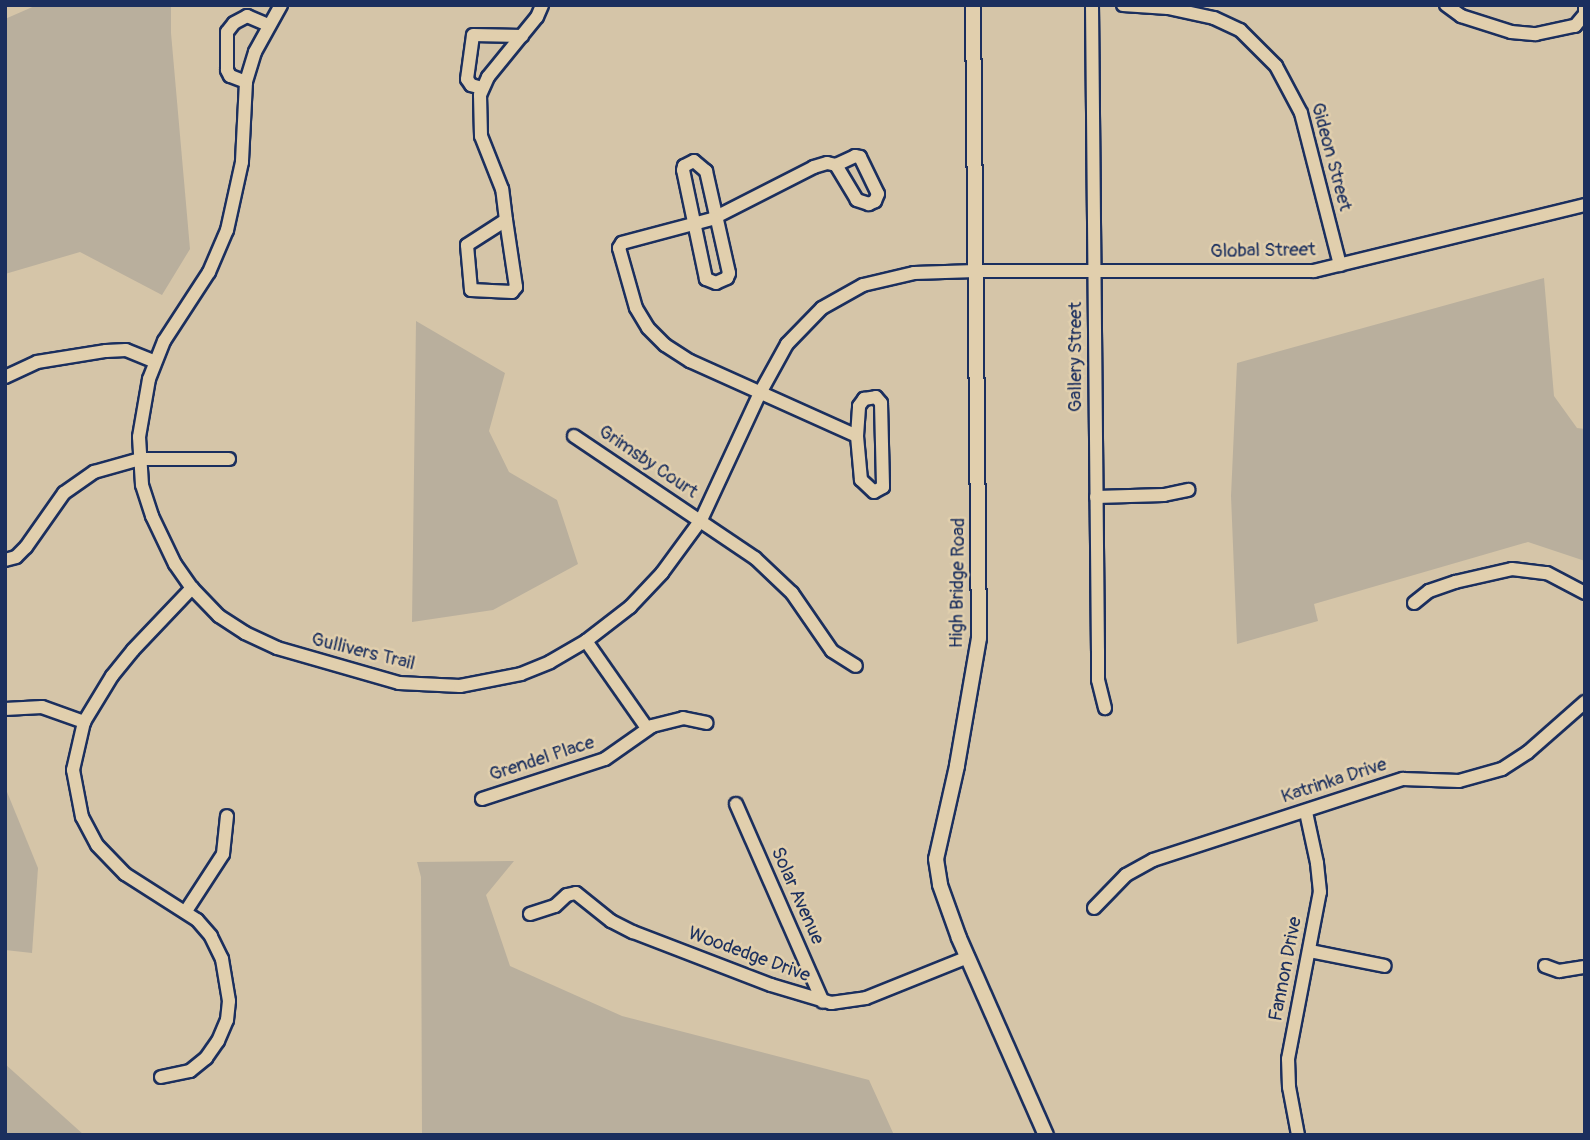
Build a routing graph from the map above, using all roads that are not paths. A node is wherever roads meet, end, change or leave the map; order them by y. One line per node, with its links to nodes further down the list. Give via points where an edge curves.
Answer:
1 (281, 5): 8 (street, Gullivers Trail)
2 (542, 5): 9 (street)
3 (973, 5): 18 (street, High Bridge Road)
4 (1092, 5): 19 (street, Gallery Street)
5 (1123, 5): 17 (street, Gideon Street, via 1214,18 1240,30 1276,66 1297,100 1307,131)
6 (1446, 5): 7 (street, via 1461,16 1511,32 1536,34 1576,26 1585,14)
7 (1585, 5)
8 (268, 25): 10 (street, Gullivers Trail); 10 (street, via 247,16 227,32 227,70)
9 (522, 36): 11 (street); 11 (street, via 473,35 467,79)
10 (246, 82): 20 (street, Gullivers Trail, via 242,162 227,230 209,272)
11 (482, 88): 15 (street, via 481,136 502,189)
12 (836, 165): 14 (street, via 814,167)
13 (1585, 205): 17 (street, Global Street)
14 (716, 217): 16 (street); 16 (street, via 706,171 694,161 683,170); 16 (street, via 729,273 723,281 706,279)
15 (506, 220): 15 (street, via 467,245 471,290 512,292 516,287)
16 (694, 225): 22 (street, via 631,240 620,247 636,308 656,336 676,353)
17 (1339, 265): 19 (street, Global Street, via 1303,272)
18 (976, 271): 19 (street, Global Street); 22 (street, Gullivers Trail, via 884,278 838,297 795,333); 50 (street, High Bridge Road, via 979,638 936,859 947,909)
19 (1094, 272): 28 (street, Gallery Street)
20 (155, 362): 21 (street, via 126,350 106,351); 26 (street, Gullivers Trail, via 142,413)
21 (7, 371)
22 (760, 393): 24 (street); 29 (street, Gullivers Trail)
23 (574, 436): 29 (street, Grimsby Court)
24 (857, 436): 24 (street, via 859,406 864,398 876,397 881,402 880,491 869,490 861,480)
25 (229, 459): 26 (street)
26 (140, 460): 30 (street, via 94,472 73,485 26,547); 31 (street, Gullivers Trail, via 152,516)
27 (1188, 490): 28 (street, via 1156,496)
28 (1096, 497): 37 (street, Gallery Street, via 1098,680)
29 (701, 520): 34 (street, Gullivers Trail, via 654,583); 35 (street, Grimsby Court, via 775,576 806,611 832,651)
30 (5, 560)
31 (192, 588): 34 (street, Gullivers Trail, via 219,616 265,643 399,683 441,687 488,682 535,668); 39 (street, via 133,650)
32 (1585, 593): 33 (street, via 1546,573 1512,569 1454,582 1429,591)
33 (1414, 603)
34 (586, 641): 41 (street)
35 (856, 666)
36 (1585, 702): 44 (street, Katrinka Drive, via 1502,769 1459,781 1403,779)
37 (1105, 708)
38 (5, 709): 39 (street, via 42,707)
39 (85, 722): 47 (street, via 74,770 76,799 86,826 114,865)
40 (706, 723): 41 (street, Grendel Place, via 682,719)
41 (647, 729): 42 (street, Grendel Place, via 605,760)
42 (482, 799)
43 (736, 804): 54 (street, Solar Avenue)
44 (1306, 812): 46 (street, Katrinka Drive, via 1143,864 1118,881); 49 (street, Fannon Drive, via 1320,889)
45 (226, 816): 47 (street, via 223,855)
46 (1094, 908)
47 (186, 911): 55 (street, via 206,929 222,959 229,994 227,1020 213,1049 198,1066 178,1076)
48 (530, 914): 54 (street, Woodedge Drive, via 576,893 633,932)
49 (1310, 951): 51 (street); 57 (street, Fannon Drive, via 1288,1059)
50 (968, 957): 54 (street, Woodedge Drive, via 854,1001); 56 (street, High Bridge Road)
51 (1385, 966)
52 (1545, 966): 53 (street, via 1559,971)
53 (1585, 967)
54 (823, 1002)
55 (161, 1077)
56 (1046, 1135)
57 (1298, 1135)

